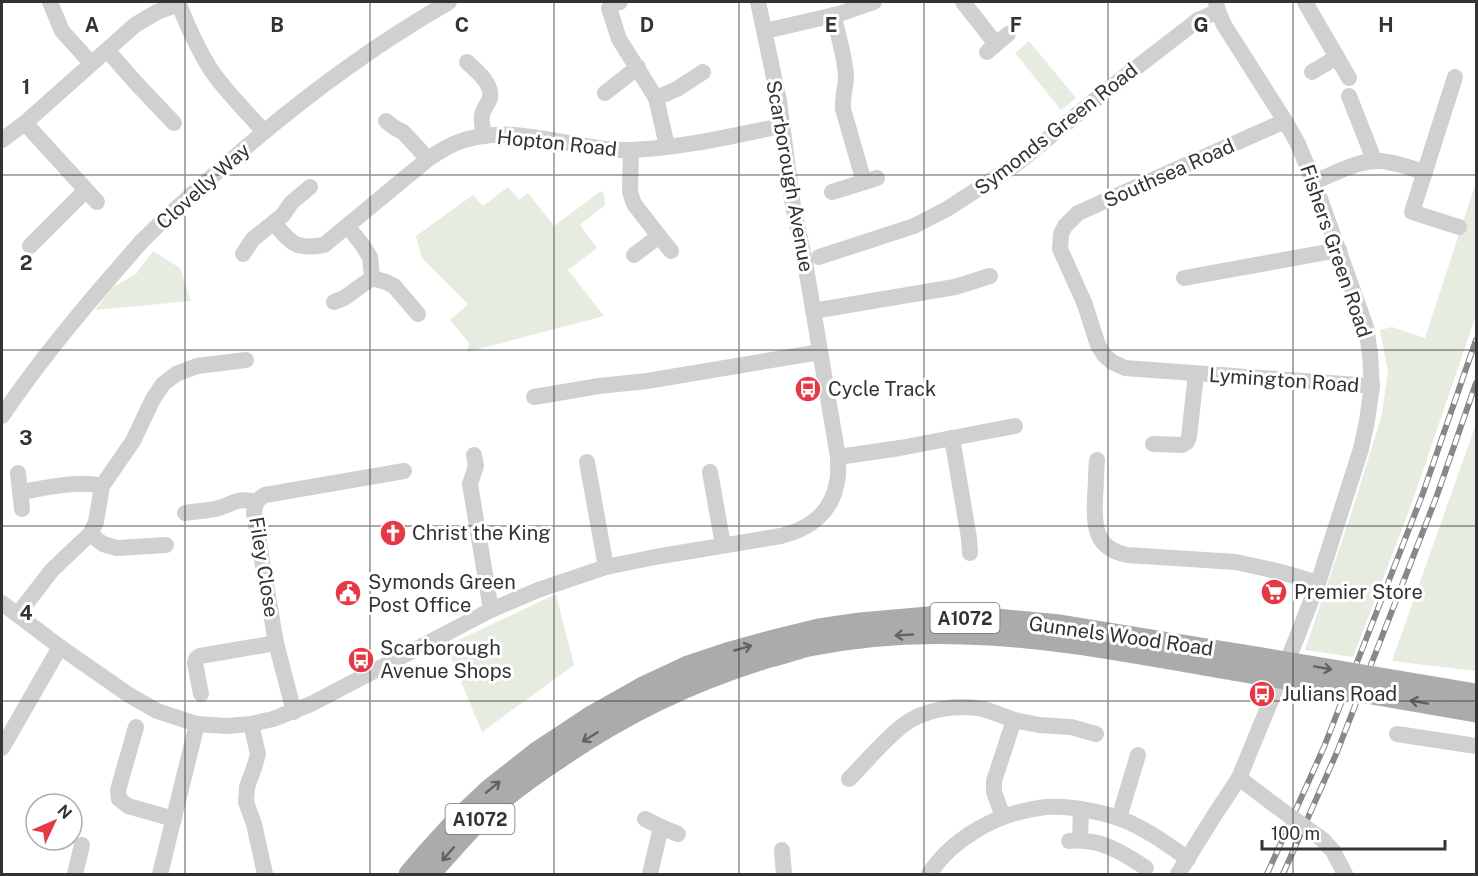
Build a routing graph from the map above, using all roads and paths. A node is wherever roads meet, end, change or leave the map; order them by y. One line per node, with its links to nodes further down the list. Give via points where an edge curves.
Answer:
1 (50, 2): 16 (street, via 63,31)
2 (449, 2): 30 (street, Clovelly Way, via 374,48)
3 (620, 2): 17 (street, via 609,8 619,39)
4 (758, 2): 11 (street, Scarborough Avenue)
5 (874, 2): 10 (street)
6 (963, 2): 12 (street)
7 (1305, 2): 14 (street)
8 (178, 3): 13 (street, via 145,18); 30 (street, via 211,69)
9 (1217, 6): 26 (street, Fishers Green Road, via 1224,26); 50 (street, Symonds Green Road, via 1015,165 947,209 914,226)
10 (836, 10): 11 (street); 40 (street, via 846,75 843,109 871,180)
11 (765, 31): 29 (street, Scarborough Avenue)
12 (997, 43)
13 (106, 50): 16 (street); 28 (street)
14 (1337, 57): 19 (street); 21 (street)
15 (467, 62): 31 (street, Hopton Road, via 490,90 481,116)
16 (91, 63): 27 (street)
17 (638, 68): 22 (street); 24 (street)
18 (702, 72): 24 (street)
19 (1312, 72)
20 (1455, 77): 37 (street)
21 (1349, 78)
22 (605, 93)
23 (1349, 96): 36 (street)
24 (656, 98): 33 (street)
25 (386, 121): 35 (street, via 403,132)
26 (1285, 121): 38 (street, Fishers Green Road); 58 (street, Southsea Road, via 1078,213 1065,226 1060,249)
27 (25, 123): 32 (street); 45 (street, via 92,196)
28 (174, 123)
29 (781, 126): 33 (street, Hopton Road); 55 (street, Scarborough Avenue)
30 (264, 132): 63 (street, Clovelly Way, via 148,236 68,327)
31 (484, 136): 34 (street, Hopton Road, via 525,135); 35 (street, Hopton Road, via 458,142)
32 (2, 137)
33 (668, 146): 34 (street, Hopton Road)
34 (631, 150): 44 (street, Hopton Road, via 630,192 634,204)
35 (428, 159): 42 (street, Hopton Road)
36 (1372, 161): 37 (street, via 1387,161); 38 (street)
37 (1425, 172): 43 (street, via 1412,212)
38 (1314, 182): 46 (street, Fishers Green Road)
39 (310, 187): 41 (street)
40 (832, 192)
41 (274, 223): 42 (street, Hopton Road, via 301,247 324,245); 48 (street, via 253,239)
42 (347, 226): 52 (street, via 370,257)
43 (1459, 227)
44 (659, 236): 47 (street, Hopton Road); 49 (street)
45 (30, 246)
46 (1339, 250): 53 (street); 61 (street, Fishers Green Road, via 1366,327)
47 (671, 251)
48 (243, 254)
49 (634, 255)
50 (819, 257)
51 (990, 276): 55 (street, via 955,287)
52 (372, 278): 54 (street); 56 (street, via 394,286)
53 (1184, 278)
54 (334, 302)
55 (813, 311): 57 (street, Scarborough Avenue)
56 (418, 314)
57 (820, 352): 62 (street); 68 (street, Scarborough Avenue)
58 (1104, 355): 60 (street, Lymington Road, via 1125,368)
59 (246, 360): 74 (street, via 197,366 163,384 134,441)
60 (1196, 374): 61 (street, Lymington Road); 66 (street, Lymington Road, via 1187,442)
61 (1372, 386): 84 (street, Fishers Green Road, via 1360,449)
62 (534, 397)
63 (2, 416)
64 (1015, 426): 65 (street)
65 (952, 438): 68 (street); 82 (street)
66 (1153, 444)
67 (474, 455): 86 (street, via 476,466 470,483)
68 (838, 457): 81 (street, Scarborough Avenue, via 838,480 832,499 808,526 781,536)
69 (1097, 460): 84 (street, via 1097,533 1116,553 1236,562)
70 (587, 462): 83 (street)
71 (404, 471): 76 (street, Filey Close, via 265,495)
72 (710, 472): 81 (street)
73 (18, 473): 75 (street)
74 (102, 486): 75 (street, via 55,486); 79 (street)
75 (20, 492): 77 (street)
76 (256, 502): 78 (street, via 247,499); 88 (street, Filey Close, via 254,513)
77 (22, 509)
78 (184, 513)
79 (90, 534): 80 (street, via 117,548); 87 (street, via 52,570)
80 (166, 545)
81 (723, 545): 83 (street, Scarborough Avenue)
82 (970, 554)
83 (606, 567): 86 (street, Scarborough Avenue)
84 (1318, 583): 104 (street, Fishers Green Road)
85 (2, 603): 87 (street, Scarborough Avenue)
86 (491, 610): 93 (street, Scarborough Avenue)
87 (18, 614): 89 (street, Scarborough Avenue)
88 (276, 643): 91 (street, via 200,656 195,663); 93 (street, Filey Close)
89 (60, 647): 96 (street, Scarborough Avenue, via 129,695 158,711); 102 (street)
90 (1239, 662): 92 (main road, Gunnels Wood Road / A1072, one-way to 92, bridge); 94 (main road, Gunnels Wood Road / A1072, one-way to 90, bridge); 120 (main road, Gunnels Wood Road / A1072, one-way to 90, via 456,821 537,752 645,686 688,666 740,649 819,629 940,616 1060,625); 121 (main road, Gunnels Wood Road / A1072, one-way to 121, via 962,634 843,640 807,647 682,688 589,737 482,818)
91 (201, 694)
92 (1476, 694)
93 (294, 712): 97 (street, Scarborough Avenue)
94 (1476, 712)
95 (1014, 720): 99 (street); 105 (street, via 966,707 926,713 903,725); 107 (street, via 994,781)
96 (197, 724): 97 (street, Scarborough Avenue); 109 (street)
97 (251, 724): 119 (street, via 258,754 246,802)
98 (136, 727): 109 (street, via 118,790 119,799 128,806)
99 (1096, 734)
100 (1397, 734): 101 (street)
101 (1476, 746)
102 (2, 748)
103 (1138, 755): 108 (street)
104 (1239, 778): 115 (street, Fishers Green Road); 126 (street, bridge, via 1323,840)
105 (849, 779)
106 (1081, 809): 107 (street, via 1040,808); 108 (street); 116 (street, via 1075,840 1116,849)
107 (1003, 818): 124 (street, via 963,839)
108 (1119, 818): 115 (street)
109 (174, 819): 118 (street)
110 (645, 819): 111 (street)
111 (661, 827): 112 (street); 122 (street)
112 (678, 834)
113 (782, 850): 123 (street)
114 (80, 852): 117 (street)
115 (1188, 859): 125 (street, Fishers Green Road)
116 (1146, 868)
117 (75, 874)
118 (160, 874)
119 (265, 874)
120 (410, 874)
121 (430, 874)
122 (650, 874)
123 (784, 874)
124 (929, 874)
125 (1178, 874)
126 (1345, 874)

